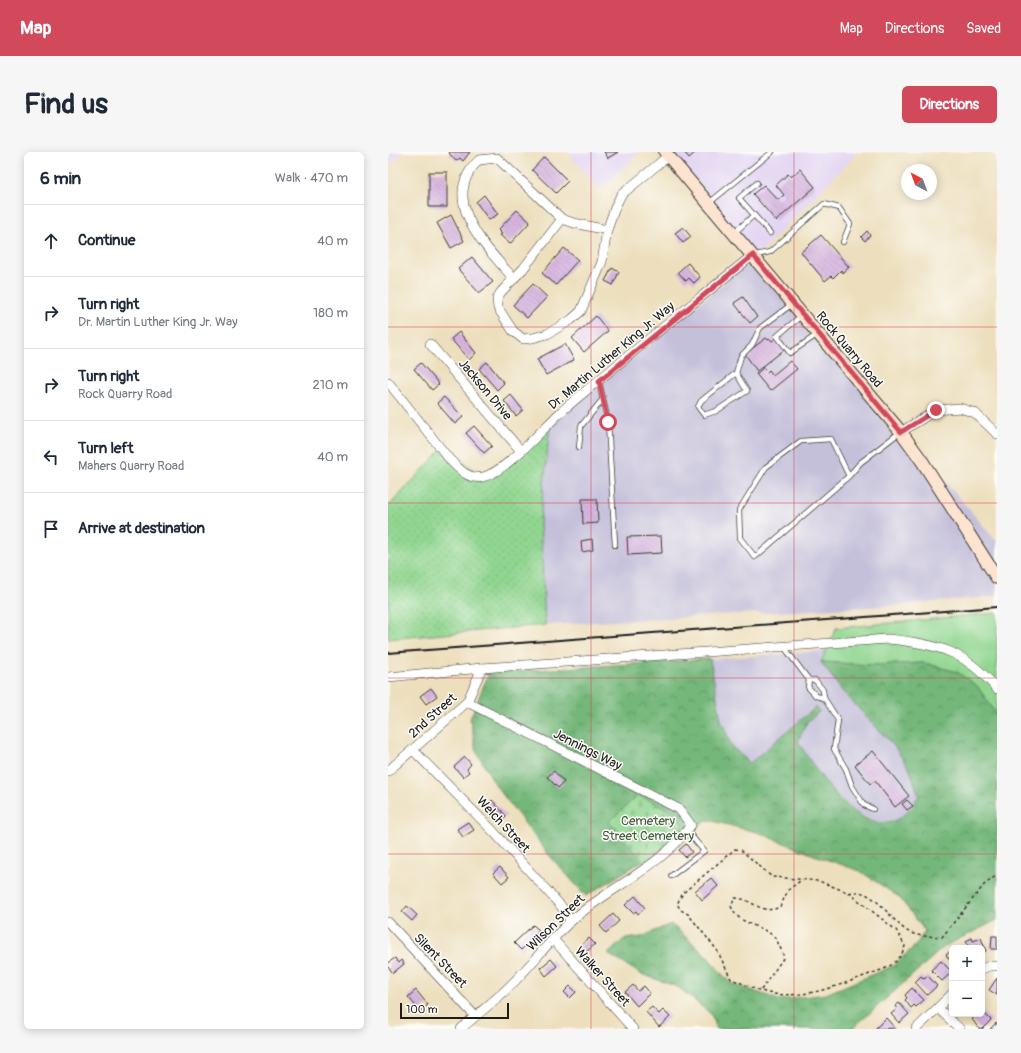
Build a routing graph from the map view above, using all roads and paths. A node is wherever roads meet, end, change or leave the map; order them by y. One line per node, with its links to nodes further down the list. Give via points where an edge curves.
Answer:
1 (772, 152): 4 (lane)
2 (666, 154): 4 (street, Rock Quarry Road); 7 (street, via 621,194)
3 (757, 183): 5 (lane, via 739,198)
4 (709, 203): 8 (street, Rock Quarry Road)
5 (754, 215): 8 (lane); 9 (lane)
6 (562, 219): 7 (street); 12 (street); 12 (street, via 497,158 479,160 473,166 464,187 463,197 467,214 478,237)
7 (607, 230): 12 (street, via 602,262 581,311 547,334 523,339 513,332 498,308 497,299)
8 (734, 233): 11 (street, Rock Quarry Road)
9 (770, 233)
10 (843, 242): 11 (lane, via 850,224 839,208 824,204 770,252)
11 (753, 255): 13 (street, Rock Quarry Road); 18 (street, Dr. Martin Luther King Jr. Way)
12 (514, 279)
13 (793, 303): 14 (street, Rock Quarry Road); 17 (lane, via 760,328 752,345 741,356)
14 (803, 315): 15 (street, Rock Quarry Road); 15 (lane, via 777,336 790,353)
15 (818, 333): 21 (street, Rock Quarry Road)
16 (430, 344): 24 (street, Jackson Drive)
17 (736, 373): 17 (lane, via 701,402 698,406 704,415 716,412 747,391)
18 (599, 381): 20 (lane); 24 (street, Dr. Martin Luther King Jr. Way, via 561,412)
19 (388, 382): 24 (street, Dr. Martin Luther King Jr. Way, via 450,460 461,472 472,478 484,477)
20 (603, 399): 23 (lane, via 581,426); 26 (lane, via 608,422)
21 (901, 432): 22 (street, via 936,410 960,408 975,413); 25 (lane, via 860,463); 27 (street, Rock Quarry Road)
22 (997, 434)
23 (579, 447)
24 (521, 451)
25 (849, 476): 25 (lane, via 755,557 740,538 739,510 766,467 801,442 831,439)
26 (615, 545)
27 (997, 578)
28 (784, 647): 29 (street); 31 (lane); 32 (street, via 888,639 925,642 963,658)
29 (482, 668): 30 (street); 34 (street, 2nd Street)
30 (388, 677)
31 (809, 680): 33 (lane, via 816,680 823,690); 33 (lane, via 808,687 816,696)
32 (997, 689)
33 (824, 698): 37 (lane, via 838,720 834,749 864,805)
34 (467, 702): 35 (street, 2nd Street); 38 (street, Jennings Way, via 679,810)
35 (413, 750): 36 (street, 2nd Street); 43 (street, Welch Street, via 492,830 561,906)
36 (388, 772)
37 (873, 809)
38 (689, 828): 40 (lane, via 704,850); 43 (street, Wilson Street, via 682,839 658,858)
39 (997, 875): 42 (path, via 984,885 942,937 919,936 907,931 866,894)
40 (672, 876)
41 (801, 880): 42 (path, via 819,881); 48 (path, via 788,890 780,907 773,910 767,911 741,898 735,898 732,906 739,918 771,935 778,942 784,958); 48 (path, via 772,877 741,850 735,849 682,893 677,904 717,950 731,979)
42 (849, 893): 48 (path, via 896,930 902,939 902,956 895,964 817,992 799,995 773,994)
43 (571, 921): 45 (street, Wilson Street)
44 (388, 922): 51 (street, Silent Street)
45 (553, 939): 51 (street, Wilson Street, via 494,1002); 53 (street, Walker Street)
46 (997, 966): 47 (street)
47 (985, 968)
48 (761, 990)
49 (949, 997): 50 (street)
50 (938, 1008): 54 (street); 55 (street)
51 (475, 1016): 52 (street, Wilson Street)
52 (461, 1029)
53 (633, 1029)
54 (916, 1029)
55 (960, 1029)

